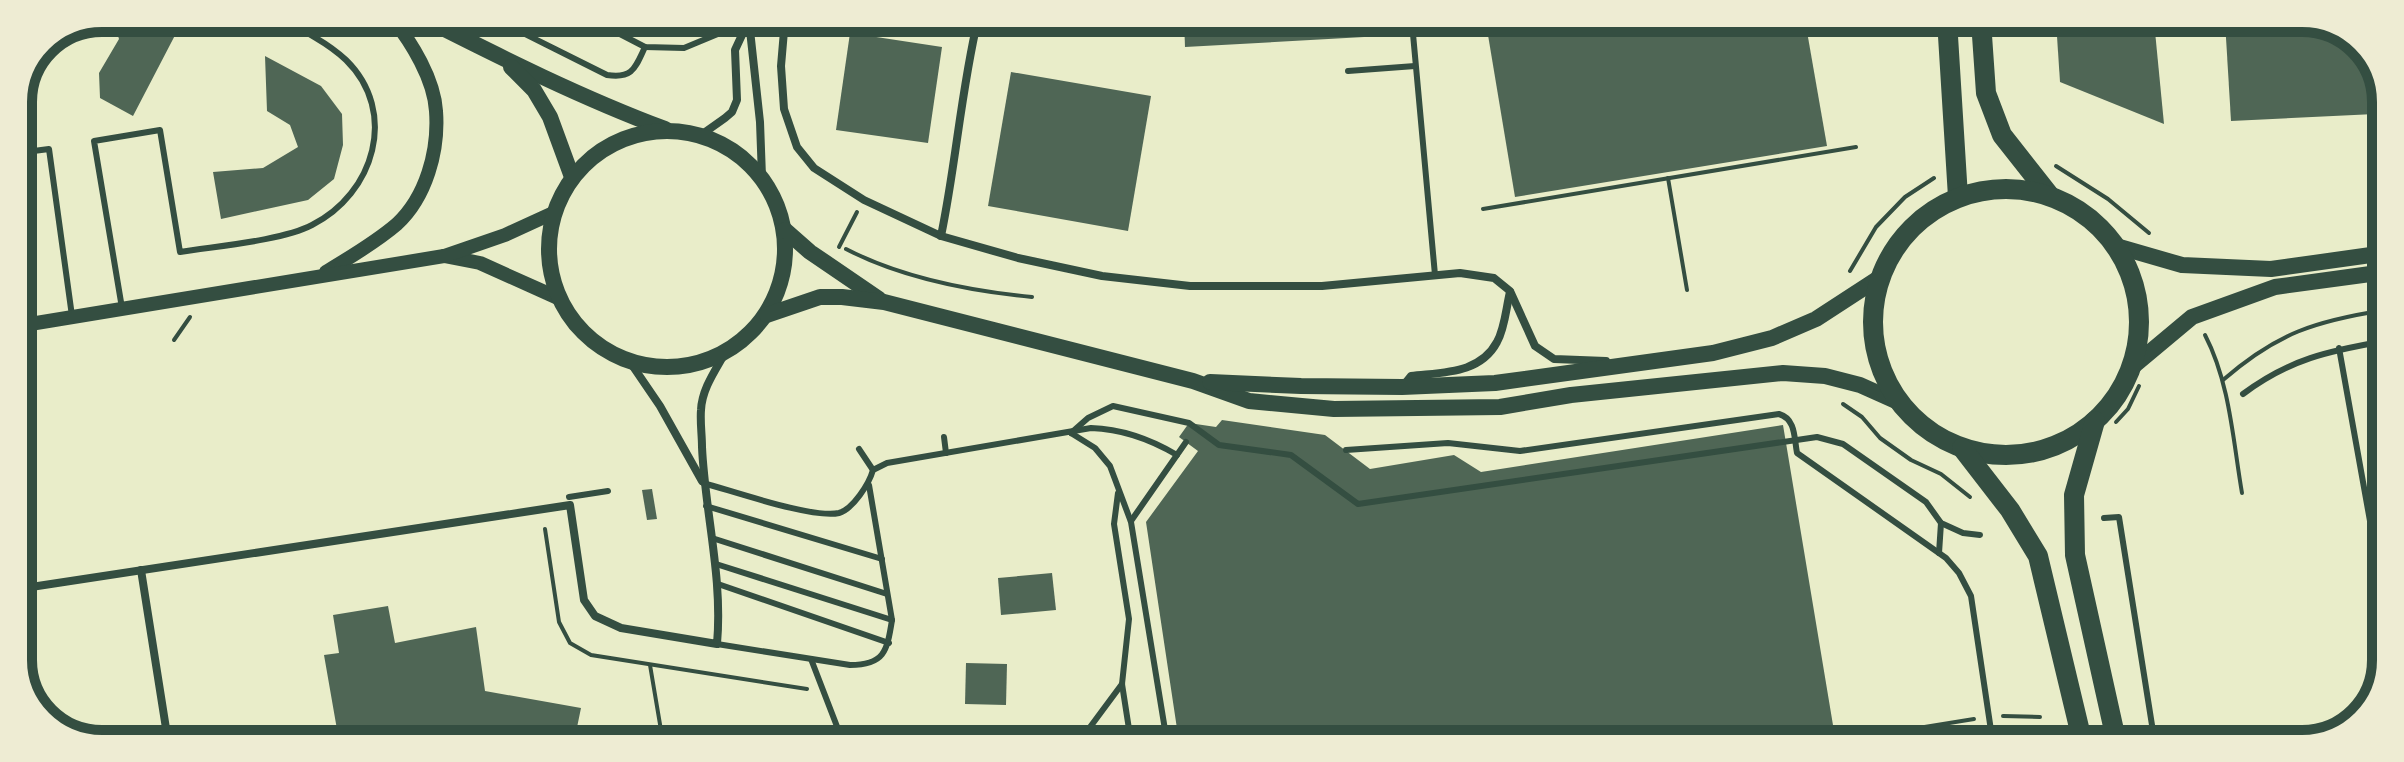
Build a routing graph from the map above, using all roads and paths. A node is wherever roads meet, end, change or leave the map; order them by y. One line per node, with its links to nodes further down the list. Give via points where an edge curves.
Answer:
1 (305, 32): 50 (lane, via 347,61 366,87 374,143 354,192 309,227 180,252 160,130 94,141)
2 (403, 32): 42 (street, via 425,73 436,111 433,154 421,194 399,222)
3 (450, 32): 15 (main road)
4 (521, 32): 14 (lane, via 621,77 634,70)
5 (616, 32): 14 (lane)
6 (720, 32): 14 (lane, via 684,48)
7 (743, 32): 19 (street, via 735,50 737,100 732,112)
8 (750, 32): 24 (street)
9 (784, 32): 35 (street, via 784,109 797,147 814,168 864,200)
10 (975, 32): 35 (street)
11 (1413, 32): 16 (lane)
12 (1948, 32): 28 (main road)
13 (1982, 32): 27 (main road, via 1986,93 2002,135)
14 (645, 47)
15 (501, 58): 18 (main road); 23 (main road, via 534,90)
16 (1415, 66): 17 (lane); 32 (lane)
17 (1348, 71)
18 (669, 130): 19 (main road); 23 (main road, via 632,136 599,151)
19 (701, 135): 24 (main road, via 745,159)
20 (1856, 147): 25 (path)
21 (32, 151): 53 (lane, via 49,149)
22 (2053, 164): 34 (path)
23 (572, 177): 30 (main road)
24 (762, 177): 33 (main road)
25 (1668, 178): 29 (path); 45 (path)
26 (1935, 178): 43 (path, via 1905,197 1876,227)
27 (2050, 196): 28 (main road, via 2020,189); 37 (main road, via 2098,225)
28 (1958, 197): 44 (main road, via 1909,229)
29 (1483, 209)
30 (553, 213): 39 (street); 48 (main road, via 548,241)
31 (1421, 223): 32 (lane)
32 (1430, 224): 41 (lane)
33 (785, 230): 49 (main road); 52 (main road, via 780,288)
34 (2154, 235)
35 (941, 236): 41 (street, via 1102,276 1190,286 1322,286)
36 (839, 246): 47 (path, via 902,271)
37 (2116, 246): 38 (main road, via 2182,265 2271,269); 63 (main road, via 2131,274 2138,305)
38 (2372, 255)
39 (444, 256): 42 (street); 48 (street, via 480,263)
40 (2372, 274): 63 (main road, via 2275,287 2192,317)
41 (1435, 275): 46 (street, via 1494,278)
42 (318, 277): 50 (street)
43 (1843, 278)
44 (1879, 278): 62 (main road, via 1816,319 1772,338); 69 (main road, via 1872,310 1873,343)
45 (1687, 290)
46 (1510, 291): 62 (street, via 1535,346 1554,359); 66 (street, via 1498,341 1488,355 1473,367 1411,376)
47 (1032, 297)
48 (558, 298): 61 (main road, via 576,326 600,348)
49 (884, 302): 52 (main road, via 820,297); 65 (main road)
50 (122, 308): 53 (street)
51 (2372, 312): 64 (path, via 2337,317 2277,341)
52 (767, 315): 60 (main road)
53 (72, 317): 55 (street)
54 (190, 317): 57 (path)
55 (32, 324)
56 (2202, 329): 64 (path)
57 (174, 340)
58 (2372, 343): 59 (lane)
59 (2339, 348): 67 (lane, via 2297,362); 89 (lane)
60 (725, 353): 61 (main road, via 694,365 662,368); 80 (street, via 700,408)
61 (630, 362): 80 (street)
62 (1651, 363): 66 (main road, via 1495,383)
63 (2137, 373): 70 (main road); 70 (path, via 2128,409)
64 (2223, 380): 84 (path)
65 (1193, 381): 66 (main road); 69 (main road, via 1249,401 1334,409 1448,409 1783,373 1825,376)
66 (1402, 387)
67 (2243, 394)
68 (1832, 400): 85 (path)
69 (1898, 402): 74 (main road, via 1927,430)
70 (2104, 424): 74 (main road, via 2032,453 1997,455); 118 (main road, via 2074,495 2075,555)
71 (1071, 433): 77 (lane); 78 (lane, via 1110,428 1154,441); 82 (lane, via 1095,448 1110,466); 91 (lane, via 1113,406 1189,423 1219,445 1291,455 1358,504 1817,437 1843,444 1926,502)
72 (944, 437): 77 (lane)
73 (1186, 442): 78 (lane)
74 (1962, 448): 117 (main road, via 2038,556)
75 (859, 449): 79 (lane)
76 (1346, 450): 94 (lane, via 1448,443 1520,451 1779,414 1792,422 1797,453)
77 (946, 453): 79 (lane)
78 (1177, 455): 90 (lane)
79 (873, 470): 81 (lane)
80 (703, 483): 81 (lane, via 821,515 843,513); 87 (street)
81 (869, 485): 95 (lane)
82 (1118, 489): 90 (lane); 106 (lane, via 1114,524 1129,619)
83 (608, 491): 86 (lane)
84 (2242, 493)
85 (1972, 498)
86 (569, 501): 97 (street); 103 (street, via 584,600 595,616 621,628)
87 (706, 506): 93 (street); 95 (lane)
88 (2104, 518): 119 (lane, via 2119,517)
89 (2372, 518)
90 (1131, 522): 114 (lane)
91 (1941, 523): 92 (lane); 94 (lane)
92 (1980, 535)
93 (712, 538): 96 (street); 100 (lane)
94 (1939, 553): 107 (lane, via 1959,573 1971,596)
95 (882, 559): 100 (lane)
96 (716, 564): 98 (street); 101 (lane)
97 (141, 570): 99 (street); 109 (street)
98 (718, 584): 102 (lane); 103 (street)
99 (32, 587)
100 (887, 594): 101 (lane)
101 (892, 620): 102 (lane)
102 (889, 643): 104 (lane, via 882,657 868,665)
103 (717, 644): 104 (lane)
104 (811, 659): 111 (lane)
105 (650, 665): 110 (path)
106 (1122, 684): 112 (lane); 113 (lane)
107 (1989, 716): 108 (path); 115 (path); 116 (lane)
108 (2040, 717)
109 (166, 730)
110 (661, 730)
111 (838, 730)
112 (1088, 730)
113 (1129, 730)
114 (1165, 730)
115 (1904, 730)
116 (1991, 730)
117 (2080, 730)
118 (2114, 730)
119 (2153, 730)

